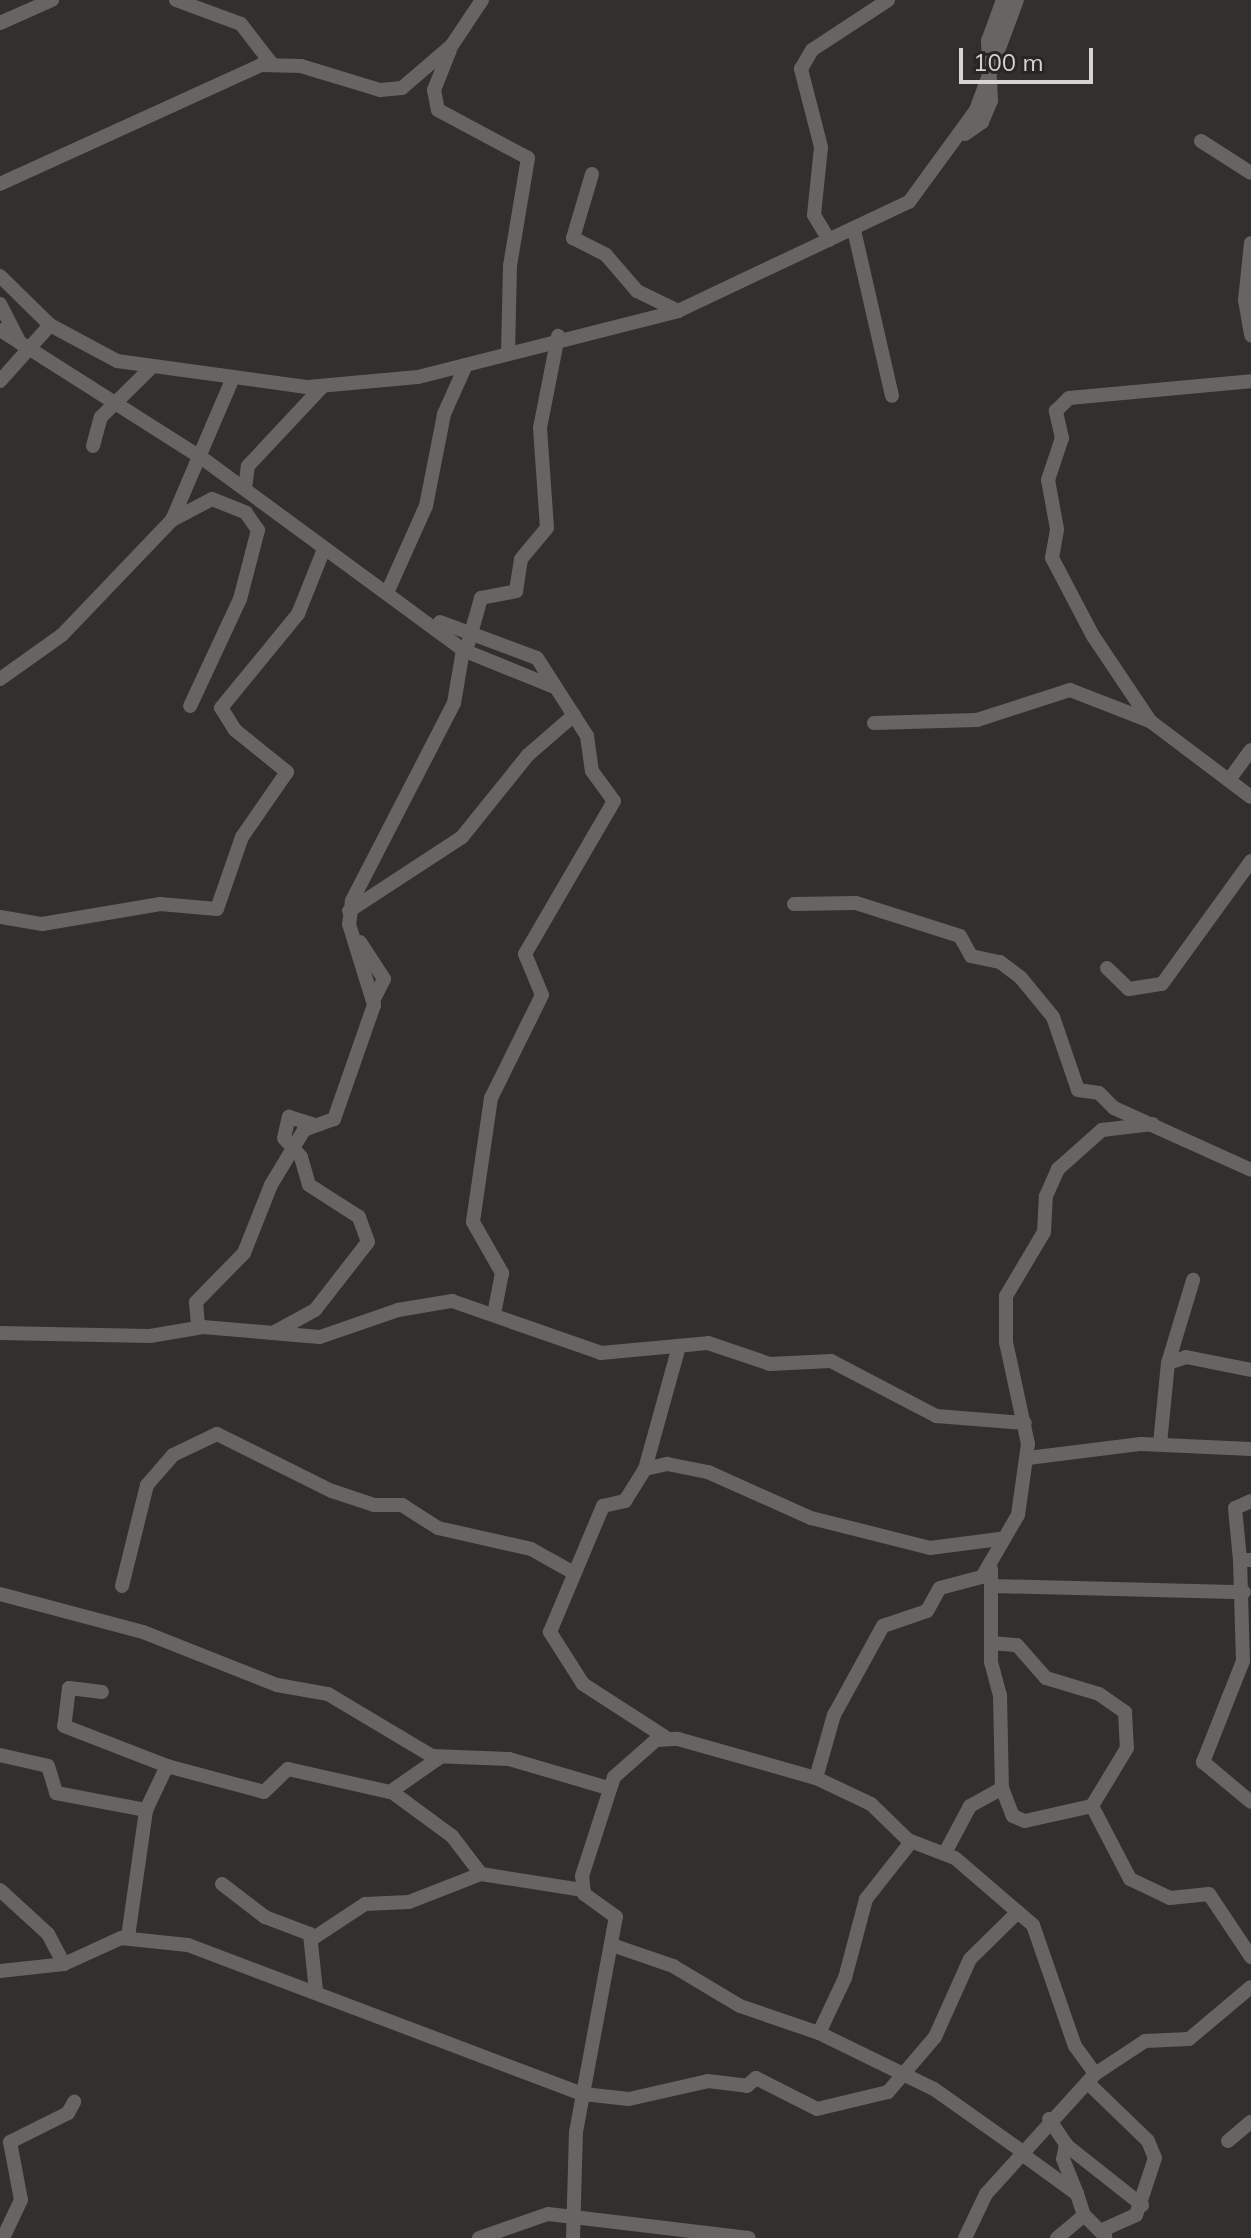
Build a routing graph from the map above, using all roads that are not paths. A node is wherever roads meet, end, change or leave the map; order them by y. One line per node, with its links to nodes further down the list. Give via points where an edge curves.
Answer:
1 (52, 0): 7 (street)
2 (176, 0): 9 (street, via 249,29)
3 (482, 0): 8 (street)
4 (888, 0): 16 (street, via 812,50 801,69 821,147 814,215)
5 (1003, 0): 10 (street, via 988,41)
6 (1017, 0): 10 (street)
7 (0, 23)
8 (452, 45): 9 (street, via 389,92); 26 (street, via 434,90 438,110 528,158 510,266)
9 (271, 63): 14 (street, via 201,87)
10 (991, 76): 15 (street, via 961,136 909,202)
11 (1201, 141): 12 (street)
12 (1251, 173)
13 (592, 174): 20 (street, via 573,238 606,255 637,291)
14 (0, 184)
15 (854, 230): 16 (street); 33 (street)
16 (829, 240): 20 (street)
17 (1251, 243): 23 (street, via 1245,300)
18 (0, 276): 21 (street)
19 (0, 304): 25 (street)
20 (678, 311): 24 (street)
21 (50, 325): 25 (street); 28 (street)
22 (0, 330): 25 (street)
23 (1251, 335)
24 (558, 336): 26 (street); 41 (street, via 540,428 547,528 521,559 516,591 481,598)
25 (25, 346): 30 (street); 34 (street)
26 (508, 353): 27 (street)
27 (466, 365): 32 (street); 40 (street, via 444,414 426,506)
28 (149, 370): 29 (street); 34 (street)
29 (232, 380): 32 (street); 36 (street)
30 (0, 381)
31 (1251, 381): 46 (street, via 1069,398 1056,411 1062,438 1048,480 1057,529 1052,558 1093,636)
32 (322, 387): 37 (street, via 248,466)
33 (892, 396)
34 (112, 405): 35 (street); 36 (street)
35 (93, 446)
36 (202, 458): 37 (street); 38 (street)
37 (245, 489): 39 (street)
38 (172, 520): 42 (street, via 62,635); 44 (street, via 212,499 246,513 258,530 240,599)
39 (324, 549): 40 (street); 54 (street, via 298,614 221,708 235,730 287,772 242,837 217,909 160,904 42,924)
40 (387, 593): 41 (street)
41 (466, 646): 43 (street); 43 (street, via 530,653); 53 (street, via 454,703)
42 (0, 679)
43 (554, 687): 45 (street)
44 (190, 706)
45 (574, 715): 53 (street, via 528,755 473,827); 61 (street, via 590,743 594,776 614,801 525,954 542,995 491,1098 473,1222 501,1270)
46 (1150, 721): 47 (street, via 1063,689 977,720); 49 (street)
47 (874, 723)
48 (1251, 750): 49 (street)
49 (1229, 780): 50 (street)
50 (1251, 797)
51 (1251, 861): 55 (street, via 1162,984 1129,989)
52 (794, 904): 57 (street, via 856,903 960,936 971,956 1000,962 1021,978 1053,1017 1072,1085)
53 (349, 911): 56 (street, via 353,933 383,974 334,1119 327,1127)
54 (0, 917)
55 (1107, 968)
56 (312, 1124): 58 (street); 58 (street, via 286,1120 283,1133)
57 (1153, 1124): 59 (street); 68 (street, via 1102,1130 1058,1169 1044,1232 1006,1296 1006,1342)
58 (292, 1149): 62 (street, via 244,1253 196,1302); 64 (street, via 309,1185 359,1217 369,1237 315,1310)
59 (1251, 1170)
60 (1193, 1280): 66 (street)
61 (494, 1314): 64 (street, via 442,1300 320,1337); 65 (street, via 601,1353)
62 (198, 1327): 63 (street, via 150,1336); 64 (street)
63 (0, 1333)
64 (273, 1333)
65 (679, 1346): 68 (street, via 708,1343 770,1364 831,1361 936,1416); 72 (street)
66 (1168, 1363): 67 (street, via 1186,1357); 69 (street)
67 (1251, 1370)
68 (1025, 1423): 71 (street)
69 (1160, 1444): 70 (street); 71 (street)
70 (1251, 1449)
71 (1028, 1458): 74 (street, via 1018,1515)
72 (645, 1469): 74 (street, via 667,1464 708,1472 811,1518 930,1548); 77 (street, via 625,1501 603,1506)
73 (1251, 1501): 75 (street, via 1235,1508)
74 (999, 1539): 76 (street)
75 (1245, 1560): 80 (street)
76 (991, 1569): 79 (street); 88 (street, via 970,1583 940,1588 920,1615 883,1626 834,1715)
77 (574, 1573): 78 (street, via 531,1549 438,1528 409,1507 332,1491 217,1434 173,1455 147,1485); 84 (street, via 550,1632 555,1647 583,1684)
78 (122, 1586)
79 (992, 1586): 80 (street); 82 (street)
80 (1244, 1592): 92 (street, via 1243,1661 1203,1762)
81 (0, 1594): 86 (street, via 143,1632 277,1685 328,1694 387,1735)
82 (992, 1643): 90 (street); 93 (street, via 1017,1645 1046,1678 1099,1694 1125,1712 1127,1748)
83 (102, 1692): 87 (street, via 69,1688 64,1726)
84 (665, 1737): 88 (street); 89 (street, via 630,1756)
85 (0, 1755): 94 (street, via 48,1766 56,1793)
86 (439, 1758): 89 (street, via 509,1759); 91 (street)
87 (167, 1766): 91 (street, via 267,1793 288,1769); 94 (street)
88 (816, 1778): 95 (street, via 871,1804)
89 (608, 1788): 100 (street)
90 (1002, 1788): 93 (street, via 1020,1821); 96 (street, via 970,1806)
91 (392, 1792): 97 (street, via 452,1836)
92 (1251, 1802)
93 (1092, 1806): 105 (street, via 1130,1879 1170,1898 1209,1894)
94 (146, 1810): 102 (street)
95 (911, 1842): 96 (street); 110 (street, via 866,1899 845,1978)
96 (946, 1851): 101 (street)
97 (481, 1874): 100 (street); 103 (street, via 409,1902 365,1904)
98 (222, 1884): 103 (street, via 265,1917)
99 (0, 1890): 106 (street, via 48,1934)
100 (582, 1890): 104 (street, via 615,1912)
101 (1018, 1912): 111 (street, via 970,1959 935,2037); 112 (street, via 1039,1935 1075,2046)
102 (128, 1937): 106 (street); 109 (street, via 188,1945 292,1989)
103 (312, 1939): 109 (street)
104 (612, 1945): 110 (street, via 673,1966 755,2012); 113 (street)
105 (1251, 1957)
106 (64, 1964): 107 (street)
107 (0, 1971)
108 (1251, 1987): 112 (street, via 1189,2039 1145,2041)
109 (316, 1991): 113 (street)
110 (819, 2033): 111 (street)
111 (902, 2075): 113 (street, via 884,2096 817,2109 756,2078 747,2086 708,2081 629,2099); 119 (street, via 961,2104)
112 (1091, 2078): 115 (street); 121 (street, via 1153,2148)
113 (583, 2094): 123 (street, via 573,2173)
114 (74, 2102): 126 (street, via 68,2113 10,2142 21,2200)
115 (1049, 2119): 118 (street); 119 (street)
116 (1251, 2122): 117 (street)
117 (1228, 2141)
118 (1066, 2145): 120 (street, via 1063,2159); 121 (street)
119 (1022, 2153): 120 (street); 130 (street, via 978,2205)
120 (1077, 2194): 122 (street)
121 (1142, 2205): 124 (street, via 1128,2223)
122 (1084, 2215): 124 (street); 131 (street)
123 (576, 2221): 125 (street); 127 (street, via 539,2215); 128 (street)
124 (1105, 2234)
125 (726, 2236): 129 (street)
126 (3, 2238)
127 (479, 2238)
128 (573, 2238)
129 (749, 2238)
130 (965, 2238)
131 (1057, 2238)

